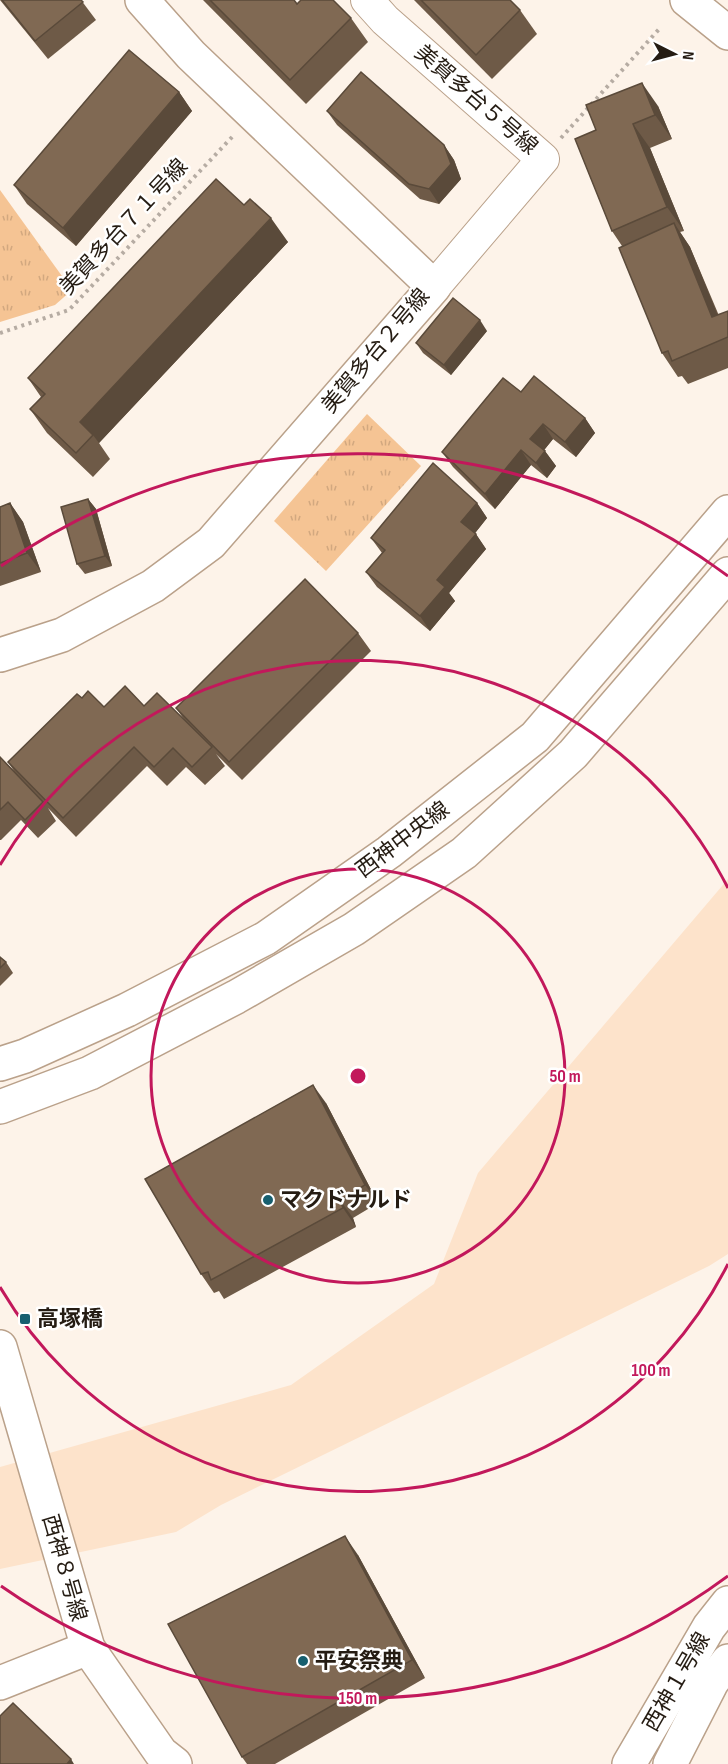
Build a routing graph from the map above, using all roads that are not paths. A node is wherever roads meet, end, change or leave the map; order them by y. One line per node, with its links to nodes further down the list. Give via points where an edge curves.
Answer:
1 (142, 0): 5 (street, 美賀多台２号線, via 191,55)
2 (367, 0): 5 (street, 美賀多台５号線, via 543,159)
3 (687, 0): 4 (street)
4 (728, 33)
5 (434, 287): 8 (street, 美賀多台２号線, via 211,543 153,586 62,635)
6 (728, 512): 9 (street, 西神中央線, via 535,738 389,852 266,938 127,1010)
7 (728, 574): 10 (street, 西神中央線, via 573,754 464,853 354,929 236,997 90,1073)
8 (0, 655)
9 (0, 1065)
10 (0, 1107)
11 (0, 1347): 13 (street, 西神８号線)
12 (728, 1603): 17 (street, 西神１号線, via 709,1627)
13 (83, 1636): 15 (street); 16 (street, 西神８号線, via 161,1753)
14 (728, 1661): 18 (street, 西神１号線, via 712,1682)
15 (0, 1683)
16 (175, 1764)
17 (629, 1764)
18 (670, 1764)

